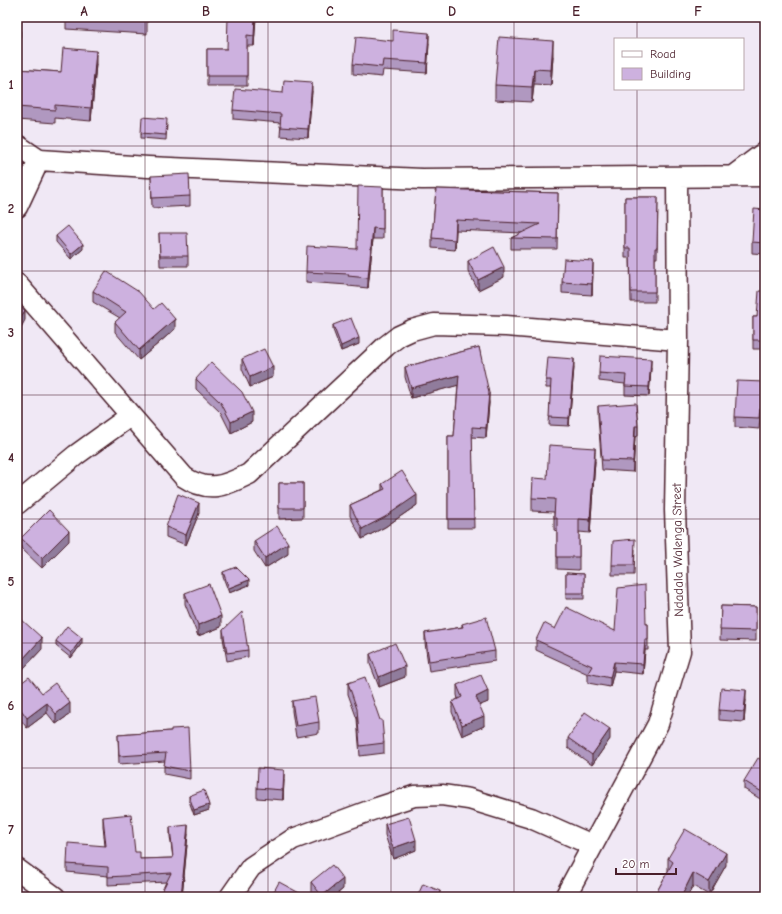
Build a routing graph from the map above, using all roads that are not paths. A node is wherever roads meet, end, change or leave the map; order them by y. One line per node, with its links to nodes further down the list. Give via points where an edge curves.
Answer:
1 (17, 146): 3 (street)
2 (765, 152): 4 (street)
3 (39, 160): 6 (street, via 422,179); 7 (street)
4 (733, 176): 5 (street); 6 (street)
5 (765, 176)
6 (677, 177): 9 (street, Ndadala Walenga Street)
7 (17, 207)
8 (17, 284): 10 (street)
9 (678, 340): 10 (street, via 506,326 434,324 412,330 386,346 249,474 229,484 210,487 194,484 184,478); 12 (street, Ndadala Walenga Street, via 675,510 680,651 658,724)
10 (130, 416): 11 (street, via 76,455)
11 (17, 504)
12 (592, 845): 15 (street, via 531,818 469,799 442,795 414,796 293,839 251,867); 16 (street, Ndadala Walenga Street)
13 (17, 869): 14 (street)
14 (55, 897)
15 (230, 897)
16 (565, 897)

